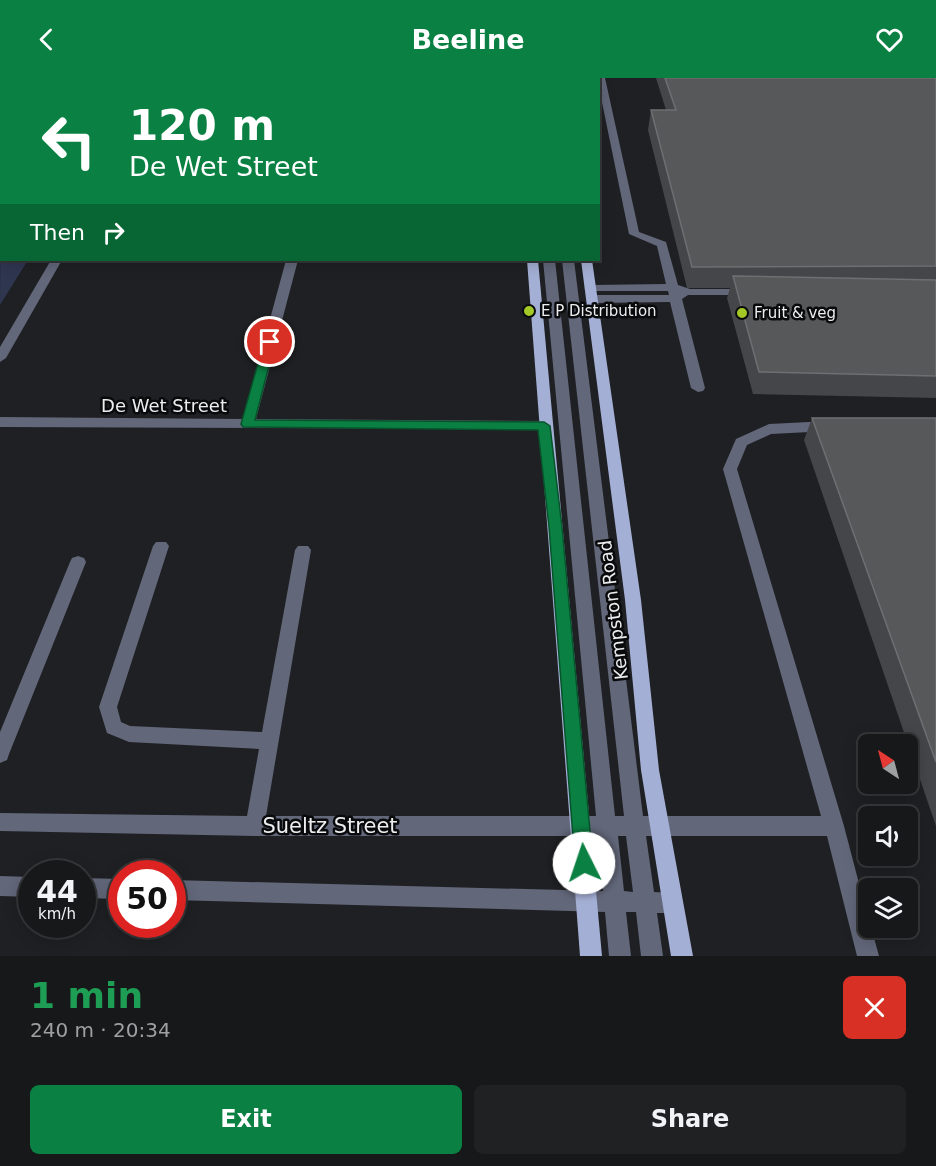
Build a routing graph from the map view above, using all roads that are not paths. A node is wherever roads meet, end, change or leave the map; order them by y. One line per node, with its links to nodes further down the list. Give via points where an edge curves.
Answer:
1 (601, 78): 9 (street, via 634,234 662,244)
2 (55, 261): 11 (street)
3 (292, 261): 14 (street)
4 (532, 261): 15 (main road)
5 (549, 261): 24 (street)
6 (568, 261): 26 (street)
7 (586, 261): 10 (main road, Kempston Road)
8 (760, 292): 9 (street)
9 (672, 293): 10 (street); 12 (street)
10 (591, 294): 27 (main road, Kempston Road)
11 (0, 358)
12 (698, 388)
13 (0, 422): 14 (street, De Wet Street)
14 (248, 424): 15 (street, De Wet Street)
15 (544, 426): 23 (main road)
16 (842, 426): 28 (street, via 769,429 741,442 730,469)
17 (160, 546): 20 (street, via 108,707 112,727 129,734)
18 (303, 550): 20 (street)
19 (78, 562): 21 (street)
20 (270, 741): 25 (street)
21 (0, 754)
22 (0, 822): 25 (street, Sueltz Street)
23 (581, 825): 24 (street, Sueltz Street); 25 (street, Sueltz Street); 32 (main road)
24 (608, 825): 26 (street, Sueltz Street); 33 (street)
25 (255, 826)
26 (634, 826): 27 (street, Sueltz Street); 34 (street)
27 (660, 826): 28 (street, Sueltz Street); 35 (main road, Kempston Road)
28 (834, 826): 40 (street)
29 (0, 886): 30 (street)
30 (18, 886)
31 (186, 890): 32 (street)
32 (587, 902): 33 (street); 36 (main road)
33 (615, 903): 34 (street); 37 (street)
34 (645, 903): 35 (street); 38 (street)
35 (672, 903): 39 (main road, Kempston Road)
36 (591, 956)
37 (620, 956)
38 (652, 956)
39 (682, 956)
40 (868, 956)

